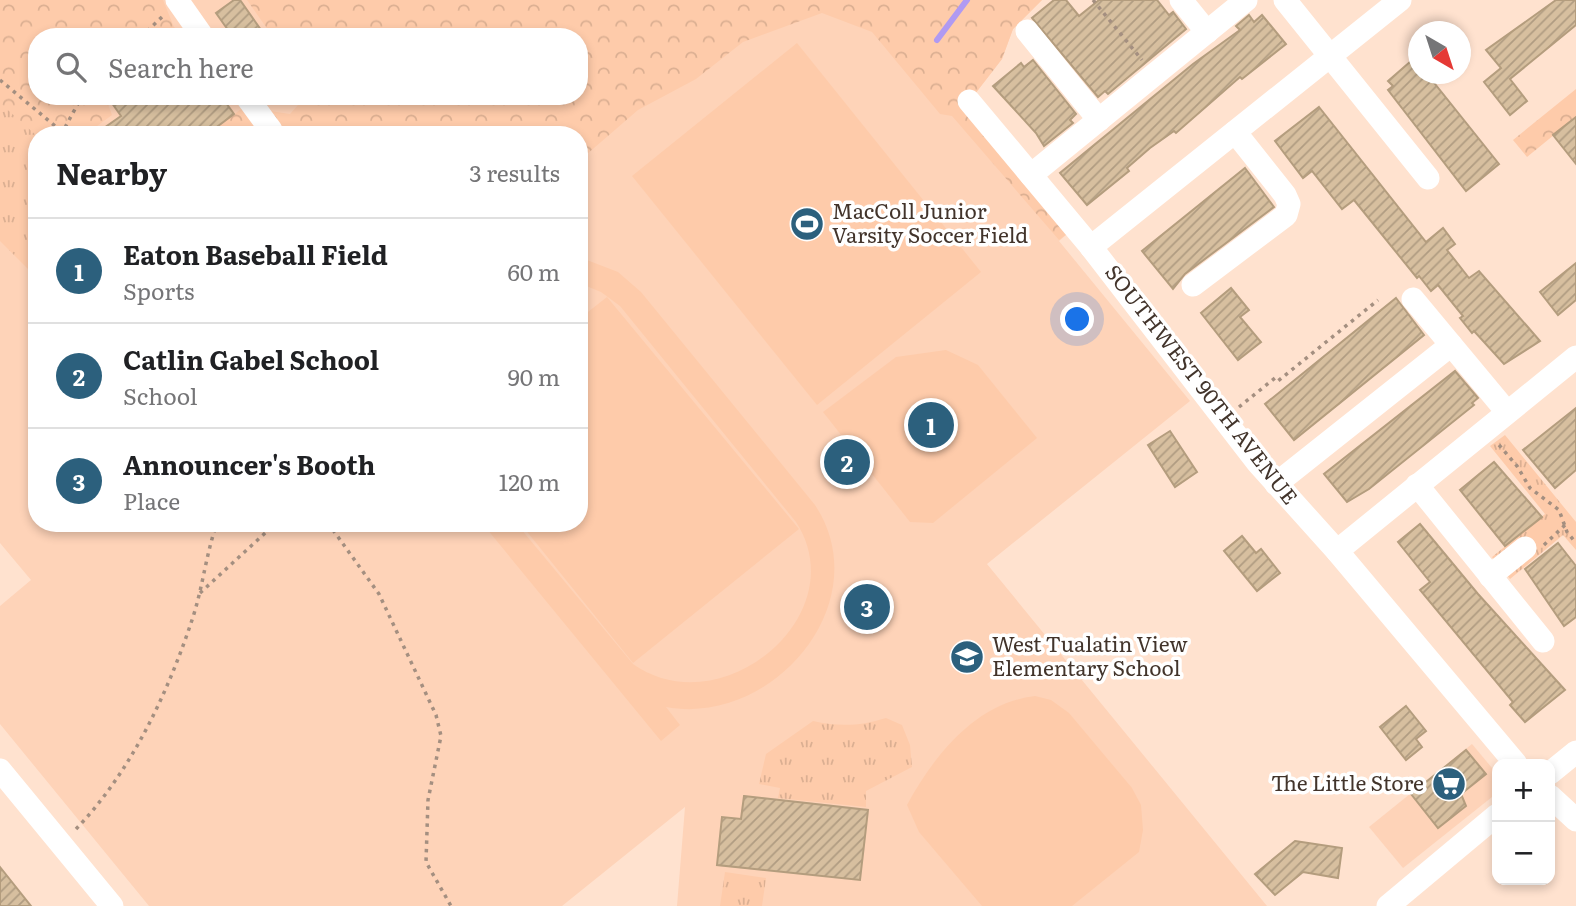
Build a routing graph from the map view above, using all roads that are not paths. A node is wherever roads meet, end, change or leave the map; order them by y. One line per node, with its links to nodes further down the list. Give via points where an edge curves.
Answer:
1 (1181, 0): 8 (street)
2 (1246, 0): 8 (street)
3 (1285, 0): 9 (street)
4 (1400, 0): 9 (street)
5 (186, 3): 6 (street)
6 (198, 28)
7 (1027, 31): 12 (street)
8 (1207, 32): 12 (street)
9 (1330, 55): 14 (street); 16 (street)
10 (968, 101): 15 (street, SOUTHWEST 90TH AVENUE)
11 (253, 105): 13 (street)
12 (1099, 120): 15 (street)
13 (268, 126)
14 (1235, 132): 17 (street); 18 (street, via 1285,195 1288,210)
15 (1031, 175): 17 (street, SOUTHWEST 90TH AVENUE)
16 (1428, 177)
17 (1091, 247): 23 (street, SOUTHWEST 90TH AVENUE)
18 (1193, 285)
19 (1413, 299): 20 (street)
20 (1451, 345): 22 (street); 23 (street)
21 (1576, 357): 22 (street)
22 (1507, 412): 24 (street)
23 (1276, 484): 26 (street, SOUTHWEST 90TH AVENUE)
24 (1417, 485): 26 (street); 27 (street)
25 (1525, 548): 27 (street)
26 (1337, 551): 30 (street, SOUTHWEST 90TH AVENUE)
27 (1490, 576): 28 (street)
28 (1543, 641)
29 (1576, 752): 31 (street)
30 (1512, 759)
31 (1555, 769)
32 (0, 770): 36 (street)
33 (1555, 801): 35 (street)
34 (1492, 819): 37 (street)
35 (1576, 820)
36 (111, 906)
37 (1388, 906)

